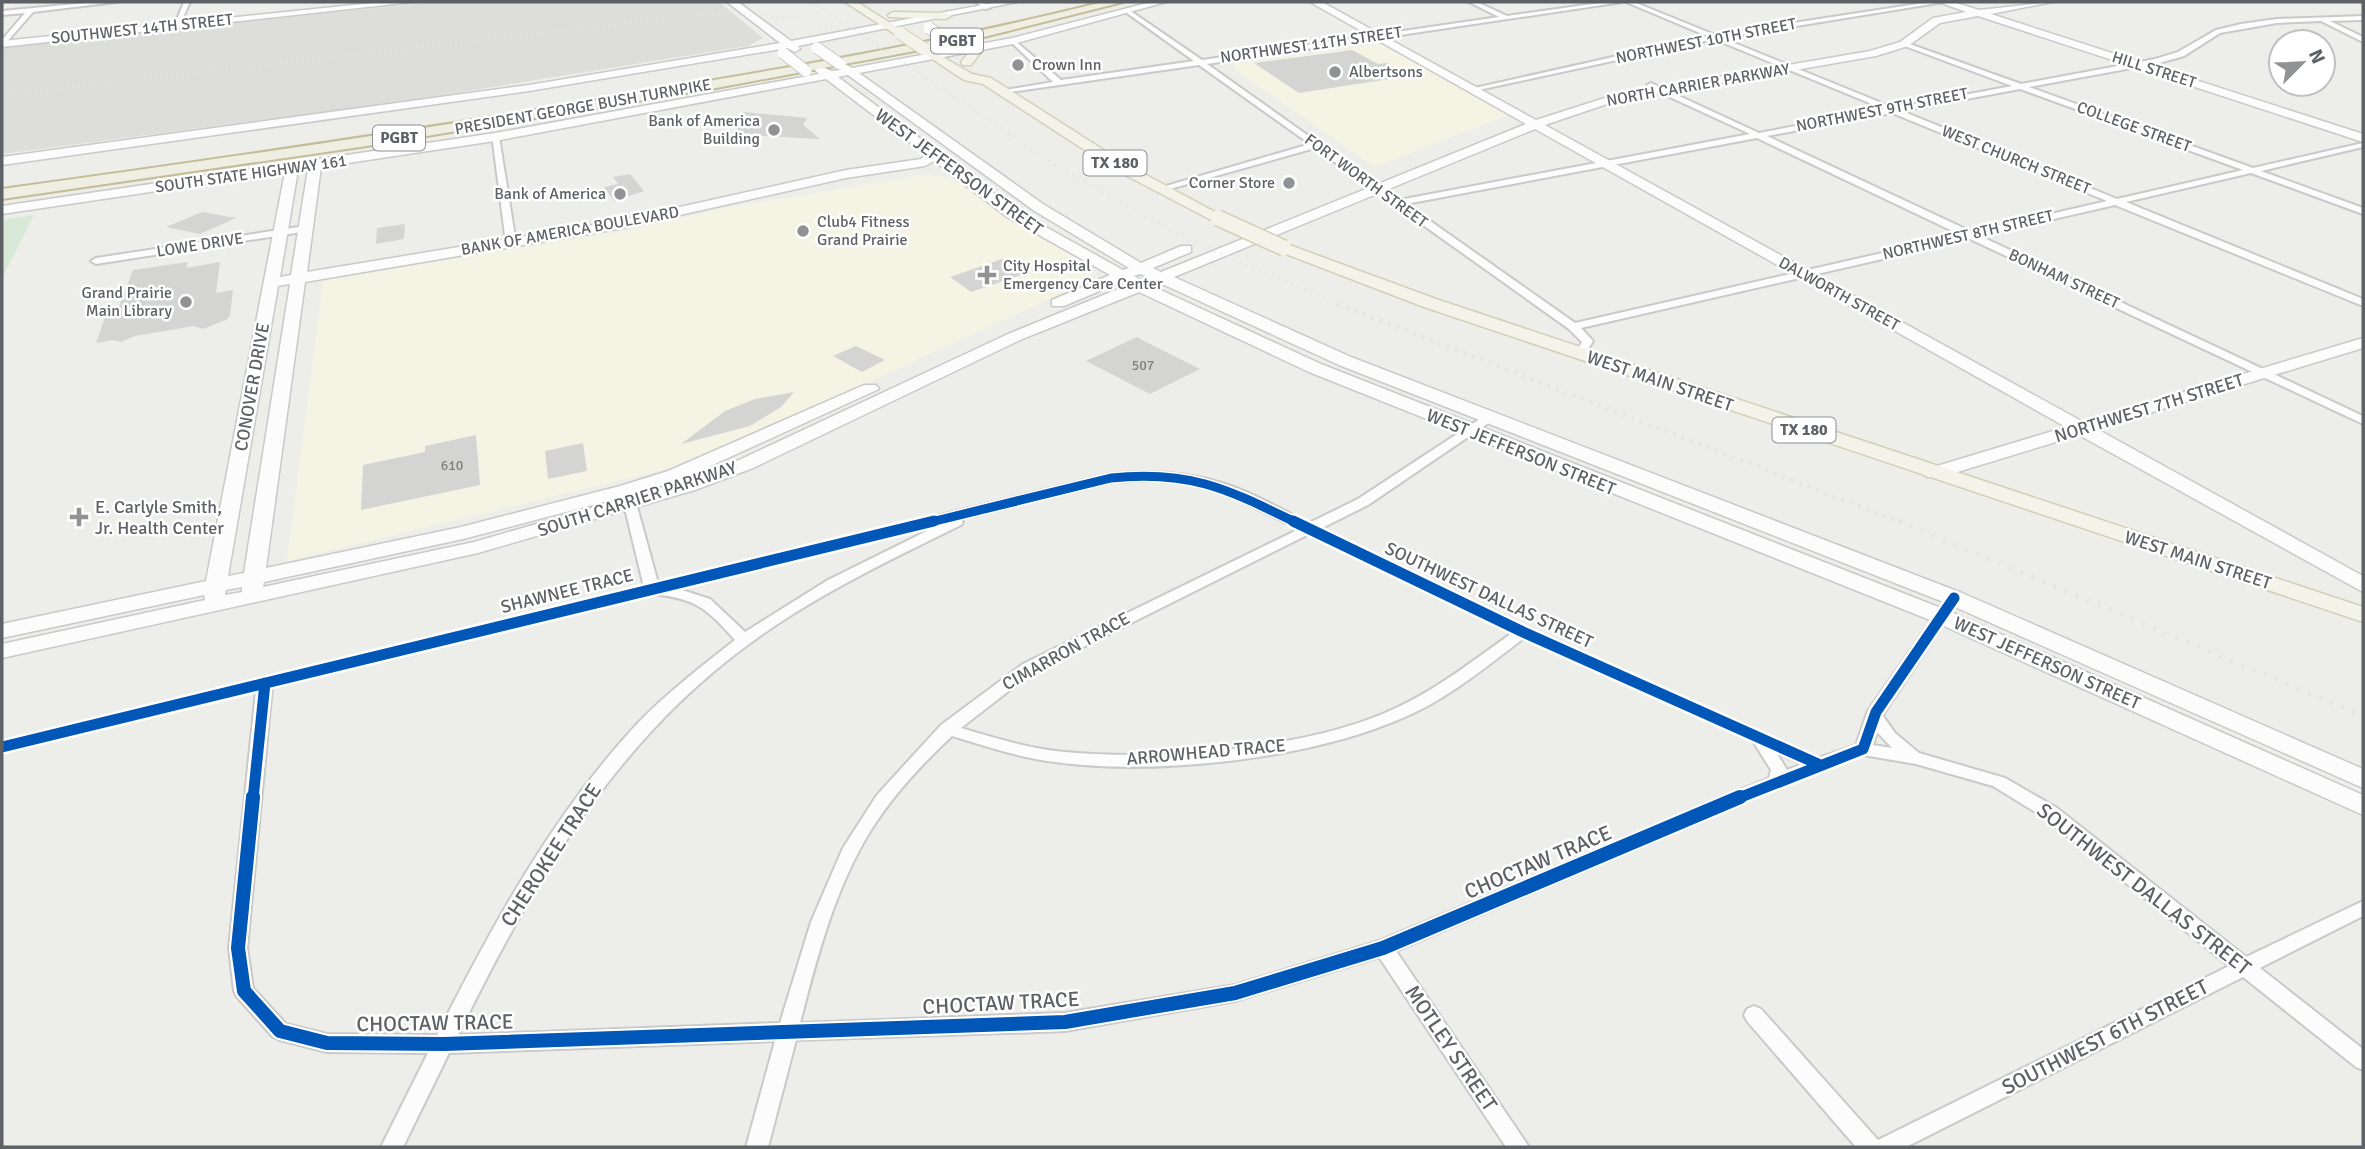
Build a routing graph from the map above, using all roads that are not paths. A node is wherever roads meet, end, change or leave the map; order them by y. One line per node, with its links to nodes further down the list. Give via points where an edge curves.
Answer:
1 (113, 2): 20 (street)
2 (187, 2): 28 (street)
3 (408, 2): 28 (main road, SOUTHWEST 14TH STREET)
4 (732, 2): 29 (main road, WEST JEFFERSON STREET)
5 (850, 2): 27 (main road, WEST MAIN STREET / TX 180)
6 (872, 2): 27 (main road, WEST MAIN STREET / TX 180)
7 (1012, 2): 17 (main road)
8 (1068, 2): 70 (highway, PRESIDENT GEORGE BUSH TURNPIKE / PGBT, via 945,31 579,94)
9 (1161, 2): 18 (main road, SOUTH STATE HIGHWAY 161)
10 (1315, 2): 31 (main road, DALWORTH STREET)
11 (1472, 2): 24 (street)
12 (1619, 2): 24 (street, NORTHWEST 11TH STREET)
13 (1629, 2): 32 (street, WEST CHURCH STREET)
14 (1942, 2): 19 (main road, HILL STREET); 32 (street, NORTHWEST 10TH STREET)
15 (2003, 2): 19 (main road, NORTH CARRIER PARKWAY)
16 (2047, 2): 21 (main road, NORTH CARRIER PARKWAY)
17 (983, 5): 23 (main road)
18 (1123, 7): 34 (main road, SOUTH STATE HIGHWAY 161); 42 (street, FORT WORTH STREET); 73 (highway, PRESIDENT GEORGE BUSH TURNPIKE / PGBT, via 572,110)
19 (1962, 8): 21 (main road, HILL STREET); 46 (main road, NORTH CARRIER PARKWAY, via 1919,18 1890,39 1858,50)
20 (31, 10): 22 (street); 35 (street)
21 (1976, 12): 37 (main road, NORTH CARRIER PARKWAY, via 1937,20); 44 (main road, HILL STREET)
22 (2, 13)
23 (946, 16): 27 (main road); 27 (main road)
24 (1506, 17): 31 (street, NORTHWEST 11TH STREET)
25 (2363, 18): 26 (street, NORTHWEST 9TH STREET)
26 (2319, 19): 33 (street); 44 (street, NORTHWEST 9TH STREET, via 2218,32 2181,54)
27 (910, 25): 30 (main road); 40 (main road, WEST MAIN STREET / TX 180); 40 (main road, WEST MAIN STREET / TX 180, bridge, via 924,49)
28 (176, 26): 35 (main road, SOUTHWEST 14TH STREET)
29 (776, 35): 39 (main road, WEST JEFFERSON STREET); 41 (main road, via 769,43)
30 (842, 35): 36 (main road); 36 (main road, WEST JEFFERSON STREET, via 795,31)
31 (1375, 36): 42 (street, NORTHWEST 11TH STREET); 54 (main road, DALWORTH STREET)
32 (1714, 37): 46 (street, WEST CHURCH STREET); 54 (street, NORTHWEST 10TH STREET)
33 (2363, 40)
34 (1013, 41): 38 (main road, SOUTH STATE HIGHWAY 161); 49 (street)
35 (2, 43)
36 (813, 44): 39 (main road); 47 (main road, WEST JEFFERSON STREET, bridge)
37 (1904, 44): 46 (main road, NORTH CARRIER PARKWAY, via 1864,56); 51 (street, COLLEGE STREET)
38 (983, 47): 40 (main road, SOUTH STATE HIGHWAY 161); 45 (main road)
39 (790, 50): 41 (main road); 48 (main road, WEST JEFFERSON STREET); 50 (main road, bridge, via 806,71 804,78)
40 (946, 50): 43 (main road, SOUTH STATE HIGHWAY 161); 45 (main road, WEST MAIN STREET / TX 180)
41 (746, 52): 65 (main road, via 425,103)
42 (1199, 61): 49 (street, NORTHWEST 11TH STREET); 61 (street, FORT WORTH STREET)
43 (911, 62): 45 (main road); 47 (main road, SOUTH STATE HIGHWAY 161)
44 (2136, 65): 51 (street, NORTHWEST 9TH STREET); 60 (main road, HILL STREET)
45 (962, 66): 55 (main road, WEST MAIN STREET / TX 180, via 968,77)
46 (1785, 66): 52 (main road, NORTH CARRIER PARKWAY); 56 (street, WEST CHURCH STREET)
47 (845, 68): 48 (main road, SOUTH STATE HIGHWAY 161); 63 (main road, WEST JEFFERSON STREET)
48 (824, 72): 50 (main road, SOUTH STATE HIGHWAY 161); 53 (main road, WEST JEFFERSON STREET)
49 (1058, 82): 55 (street, NORTHWEST 11TH STREET)
50 (788, 84): 53 (main road); 59 (main road, SOUTH STATE HIGHWAY 161)
51 (2016, 85): 56 (street, NORTHWEST 9TH STREET); 69 (street, COLLEGE STREET)
52 (1656, 87): 57 (main road, NORTH CARRIER PARKWAY); 58 (street, BONHAM STREET)
53 (844, 88): 64 (main road, WEST JEFFERSON STREET)
54 (1474, 89): 57 (main road, DALWORTH STREET)
55 (1003, 91): 72 (main road, WEST MAIN STREET / TX 180)
56 (1890, 109): 58 (street, NORTHWEST 9TH STREET); 74 (street, WEST CHURCH STREET)
57 (1530, 120): 66 (main road, DALWORTH STREET); 71 (main road, NORTH CARRIER PARKWAY)
58 (1754, 135): 66 (street, NORTHWEST 9TH STREET); 80 (street, BONHAM STREET)
59 (495, 137): 67 (main road, SOUTH STATE HIGHWAY 161); 83 (street)
60 (2363, 138)
61 (1315, 145): 71 (street, FORT WORTH STREET); 72 (street)
62 (2363, 145): 69 (street, NORTHWEST 8TH STREET)
63 (958, 151): 64 (main road, BANK OF AMERICA BOULEVARD); 87 (main road, WEST JEFFERSON STREET)
64 (933, 156): 83 (main road, BANK OF AMERICA BOULEVARD, via 925,162); 87 (main road, WEST JEFFERSON STREET, via 1012,215)
65 (2, 161)
66 (1605, 162): 75 (street, NORTHWEST 9TH STREET); 86 (main road, DALWORTH STREET)
67 (315, 166): 68 (main road, SOUTH STATE HIGHWAY 161); 78 (main road, CONOVER DRIVE)
68 (292, 169): 76 (main road, SOUTH STATE HIGHWAY 161); 79 (main road, CONOVER DRIVE)
69 (2252, 170): 74 (street, NORTHWEST 8TH STREET); 77 (street, COLLEGE STREET)
70 (2, 179)
71 (1372, 185): 75 (street, FORT WORTH STREET); 81 (main road, NORTH CARRIER PARKWAY); 84 (main road, NORTH CARRIER PARKWAY)
72 (1162, 190): 94 (main road, WEST MAIN STREET / TX 180, bridge, via 1284,248)
73 (2, 194)
74 (2116, 201): 80 (street, NORTHWEST 8TH STREET); 91 (street, WEST CHURCH STREET)
75 (1396, 203): 92 (street, FORT WORTH STREET)
76 (2, 210)
77 (2363, 211)
78 (305, 229): 79 (street, LOWE DRIVE); 89 (main road, CONOVER DRIVE)
79 (280, 233): 85 (street, LOWE DRIVE); 90 (main road, CONOVER DRIVE)
80 (1971, 235): 86 (street, NORTHWEST 8TH STREET); 95 (street, BONHAM STREET)
81 (1220, 236)
82 (1203, 242): 87 (main road, SOUTH CARRIER PARKWAY)
83 (511, 243): 89 (main road, BANK OF AMERICA BOULEVARD)
84 (1238, 243): 88 (main road, SOUTH CARRIER PARKWAY)
85 (96, 261)
86 (1801, 273): 92 (street, NORTHWEST 8TH STREET); 98 (main road, DALWORTH STREET)
87 (1131, 276): 88 (main road, SOUTH CARRIER PARKWAY); 99 (main road, WEST JEFFERSON STREET, via 1251,340); 103 (main road, SOUTH CARRIER PARKWAY)
88 (1157, 276): 96 (main road, WEST JEFFERSON STREET, via 1345,361)
89 (297, 278): 90 (main road, BANK OF AMERICA BOULEVARD); 110 (main road, CONOVER DRIVE)
90 (271, 283): 112 (main road, CONOVER DRIVE)
91 (2363, 303)
92 (1573, 327): 94 (street, via 1588,341)
93 (2363, 343): 95 (main road, NORTHWEST 7TH STREET)
94 (1580, 354): 100 (main road, WEST MAIN STREET / TX 180)
95 (2262, 373): 97 (street, BONHAM STREET); 98 (main road, NORTHWEST 7TH STREET)
96 (1489, 417): 99 (street, CIMARRON TRACE); 102 (main road, WEST JEFFERSON STREET)
97 (2363, 420)
98 (2082, 430): 100 (main road, NORTHWEST 7TH STREET); 109 (main road, DALWORTH STREET)
99 (1468, 431): 105 (main road, WEST JEFFERSON STREET); 106 (street, CIMARRON TRACE, via 1363,502)
100 (1934, 473): 114 (main road, WEST MAIN STREET / TX 180)
101 (1141, 474): 104 (street, SHAWNEE TRACE); 106 (street, SOUTHWEST DALLAS STREET, via 1186,476 1223,487)
102 (1692, 496): 105 (main road); 107 (main road, WEST JEFFERSON STREET)
103 (629, 497): 110 (main road, SOUTH CARRIER PARKWAY, via 478,547); 111 (street)
104 (994, 506): 111 (street, SHAWNEE TRACE); 118 (street, CHEROKEE TRACE, via 833,583)
105 (1677, 513): 108 (main road, WEST JEFFERSON STREET)
106 (1310, 528): 117 (street, SOUTHWEST DALLAS STREET); 122 (street, CIMARRON TRACE, via 1028,668)
107 (1778, 529): 108 (main road); 113 (main road, WEST JEFFERSON STREET)
108 (1763, 547): 115 (main road, WEST JEFFERSON STREET)
109 (2363, 585)
110 (252, 587): 112 (main road, SOUTH CARRIER PARKWAY)
111 (652, 589): 118 (street, via 687,593 709,602); 120 (street, SHAWNEE TRACE)
112 (214, 596): 116 (main road, SOUTH CARRIER PARKWAY); 119 (main road, SOUTH CARRIER PARKWAY)
113 (1954, 598): 115 (street); 128 (main road, WEST JEFFERSON STREET)
114 (2363, 615)
115 (1943, 617): 121 (street); 130 (main road, WEST JEFFERSON STREET)
116 (2, 631)
117 (1523, 632): 122 (street, ARROWHEAD TRACE, via 1437,695 1392,716 1278,748 1136,761 1063,758); 123 (street, SOUTHWEST DALLAS STREET)
118 (744, 640): 136 (street, CHEROKEE TRACE, via 644,726 584,800 518,900)
119 (2, 651)
120 (265, 683): 124 (street, SHAWNEE TRACE); 136 (street, CHOCTAW TRACE, via 238,948 244,991 281,1031 327,1043)
121 (1874, 715): 125 (street); 126 (street, via 1889,737)
122 (947, 729): 135 (street, CIMARRON TRACE, via 884,799 849,852 817,933)
123 (1759, 739): 127 (street, SOUTHWEST DALLAS STREET); 129 (street, via 1779,770)
124 (2, 747)
125 (1863, 748): 126 (street, SOUTHWEST DALLAS STREET); 127 (street, CHOCTAW TRACE)
126 (1916, 758): 133 (street, SOUTHWEST DALLAS STREET, via 1999,782 2051,813)
127 (1818, 764): 129 (street, CHOCTAW TRACE)
128 (2363, 779)
129 (1776, 782): 132 (street, CHOCTAW TRACE)
130 (2363, 806)
131 (2363, 908): 133 (street, SOUTHWEST 6TH STREET)
132 (1383, 948): 135 (street, CHOCTAW TRACE, via 1235,993 1065,1022); 140 (street, MOTLEY STREET)
133 (2245, 967): 137 (street, SOUTHWEST DALLAS STREET); 142 (street, SOUTHWEST 6TH STREET)
134 (1754, 1015): 141 (street)
135 (790, 1030): 136 (street, CHOCTAW TRACE); 139 (street, CIMARRON TRACE)
136 (444, 1044): 138 (street, CHEROKEE TRACE)
137 (2363, 1061)
138 (392, 1147)
139 (757, 1147)
140 (1518, 1147)
141 (1870, 1147)
142 (1885, 1147)

